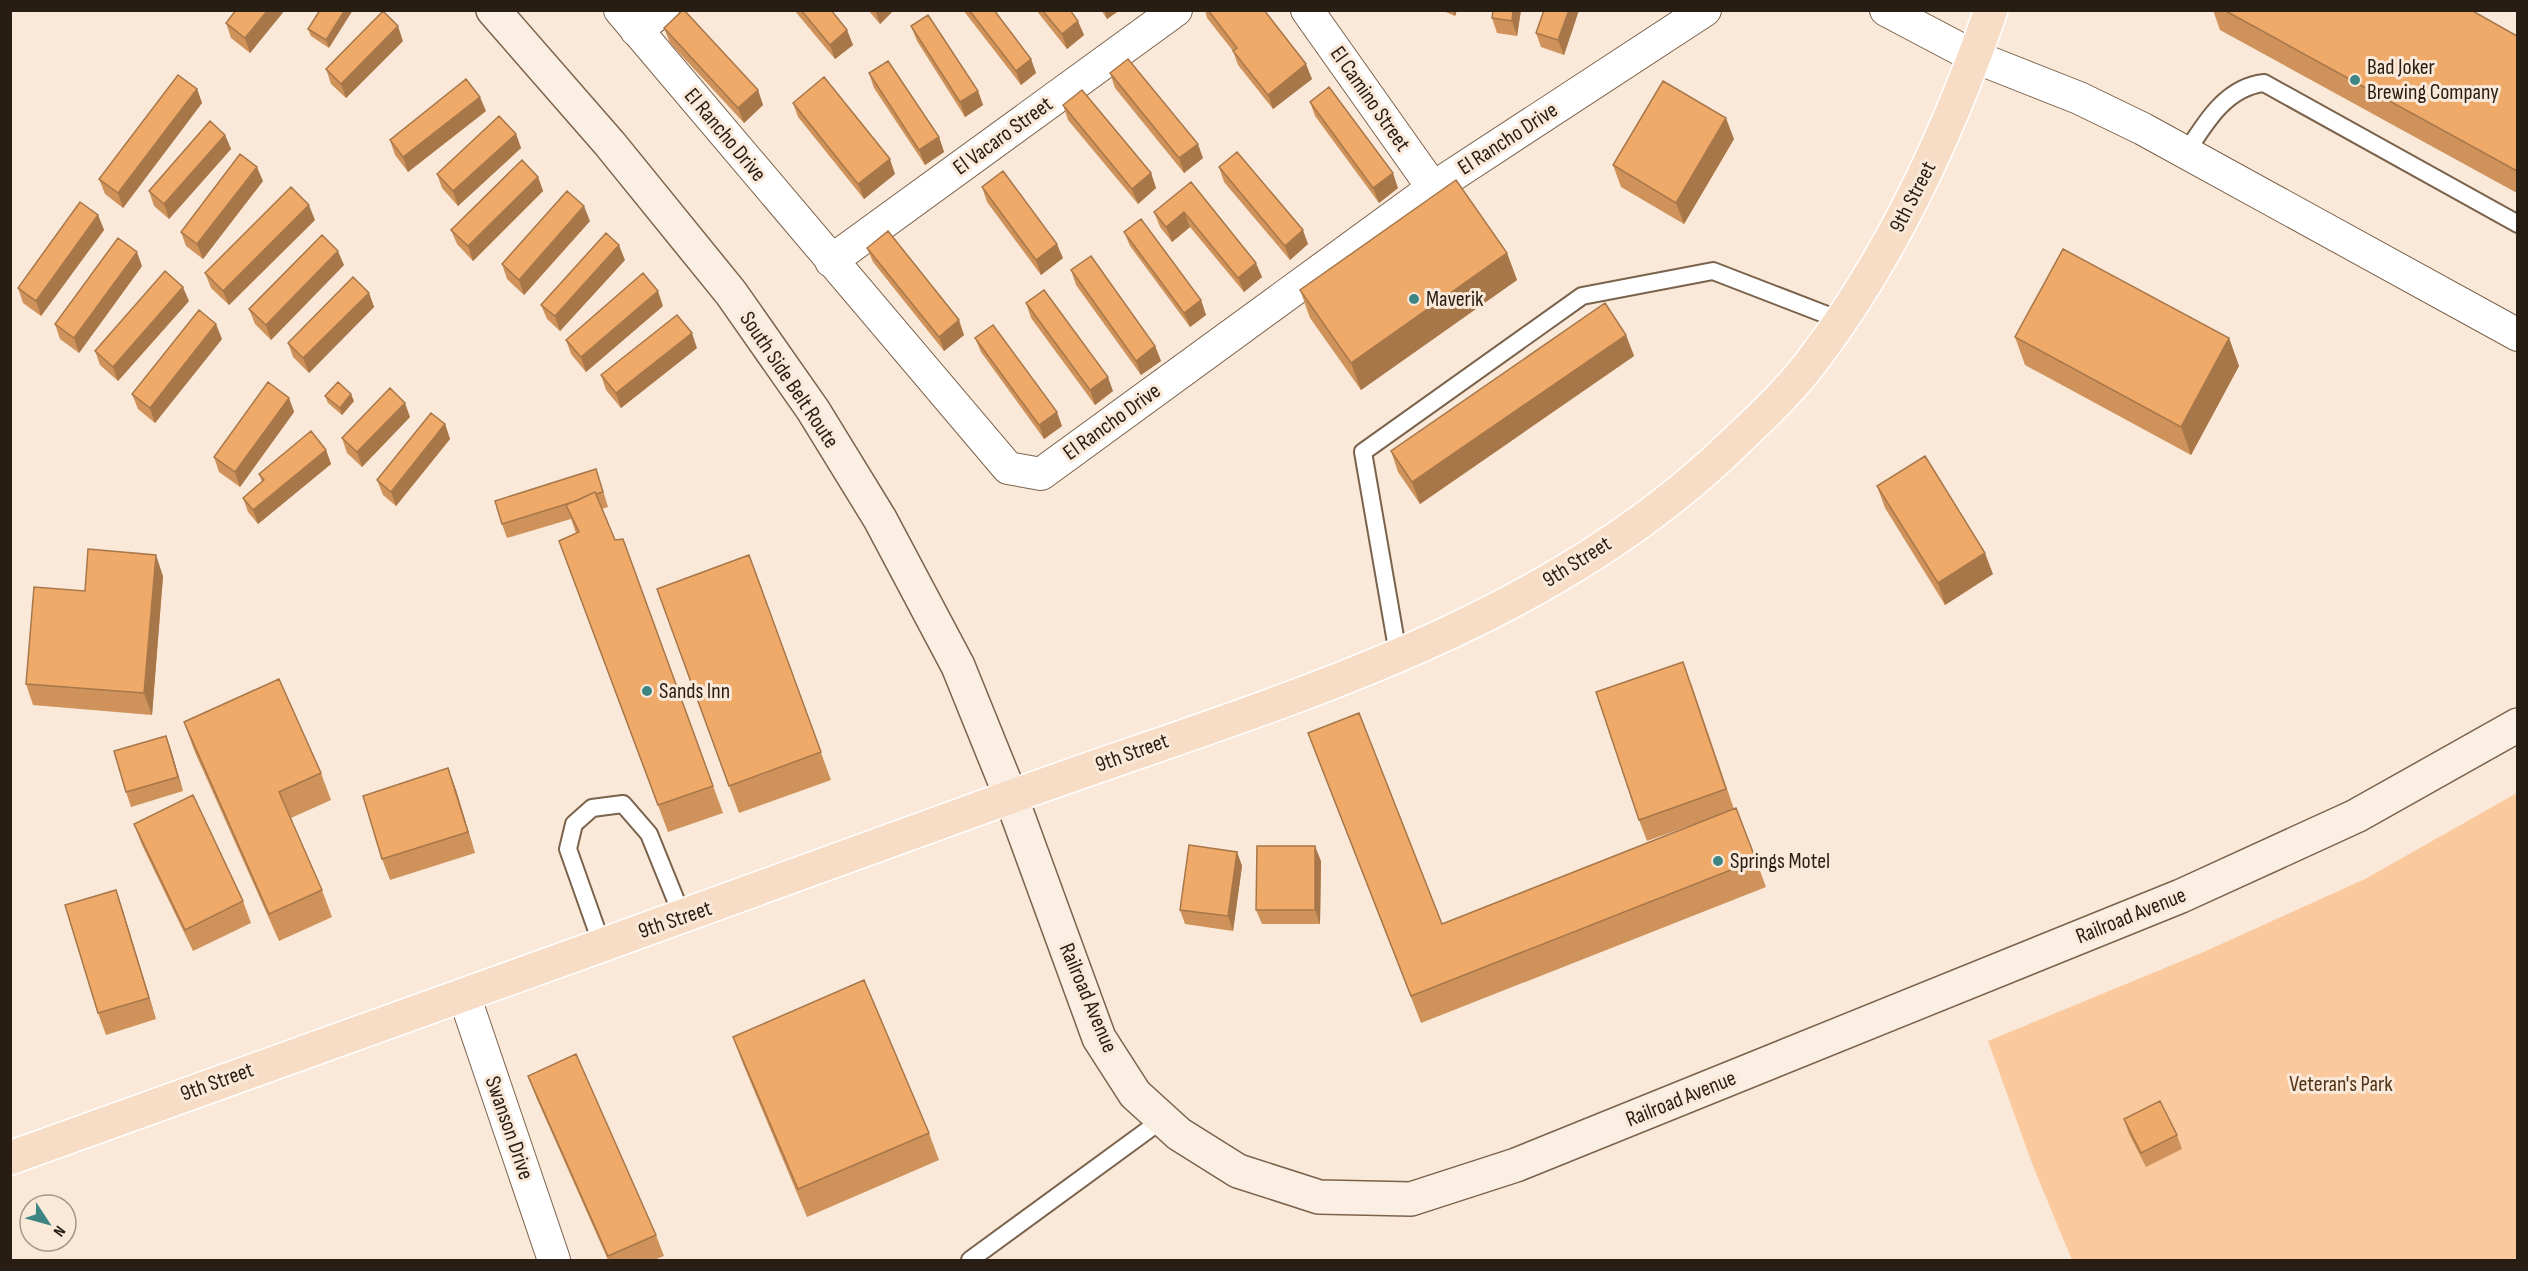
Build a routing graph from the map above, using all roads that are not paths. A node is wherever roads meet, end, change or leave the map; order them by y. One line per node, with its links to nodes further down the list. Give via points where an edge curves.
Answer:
1 (493, 10): 18 (street, South Side Belt Route, via 610,144 731,293 813,410 880,519 958,666)
2 (663, 10): 8 (street)
3 (1176, 10): 13 (street, El Vacaro Street)
4 (1307, 10): 11 (street, El Camino Street)
5 (1705, 10): 11 (street, El Rancho Drive)
6 (1991, 10): 9 (main road, 9th Street)
7 (1889, 11): 9 (street)
8 (628, 20): 13 (street, El Rancho Drive)
9 (1975, 57): 10 (street, via 2079,98); 14 (main road, 9th Street, via 1933,157 1876,267)
10 (2186, 153): 12 (lane, via 2227,98 2248,85 2264,83); 15 (street)
11 (1433, 188): 13 (street, El Rancho Drive, via 1041,474 1008,468)
12 (2517, 224)
13 (831, 261)
14 (1840, 320): 16 (main road, 9th Street, via 1810,365 1726,451 1642,519 1554,578); 16 (lane, via 1713,271 1582,296 1363,452)
15 (2517, 335)
16 (1398, 654): 18 (main road, 9th Street)
17 (2517, 725): 22 (street, Railroad Avenue, via 2356,816 2181,896 1516,1165 1411,1199 1320,1197 1238,1172 1179,1134)
18 (1011, 797): 19 (main road, 9th Street); 22 (street, Railroad Avenue, via 1100,1038 1135,1094)
19 (683, 918): 20 (main road, 9th Street); 20 (lane, via 650,834 623,804 592,808 574,824 568,849)
20 (602, 945): 21 (main road, 9th Street)
21 (464, 995): 23 (main road, 9th Street); 24 (street, Swanson Drive)
22 (1163, 1119): 25 (lane)
23 (10, 1158)
24 (554, 1260)
25 (970, 1260)

